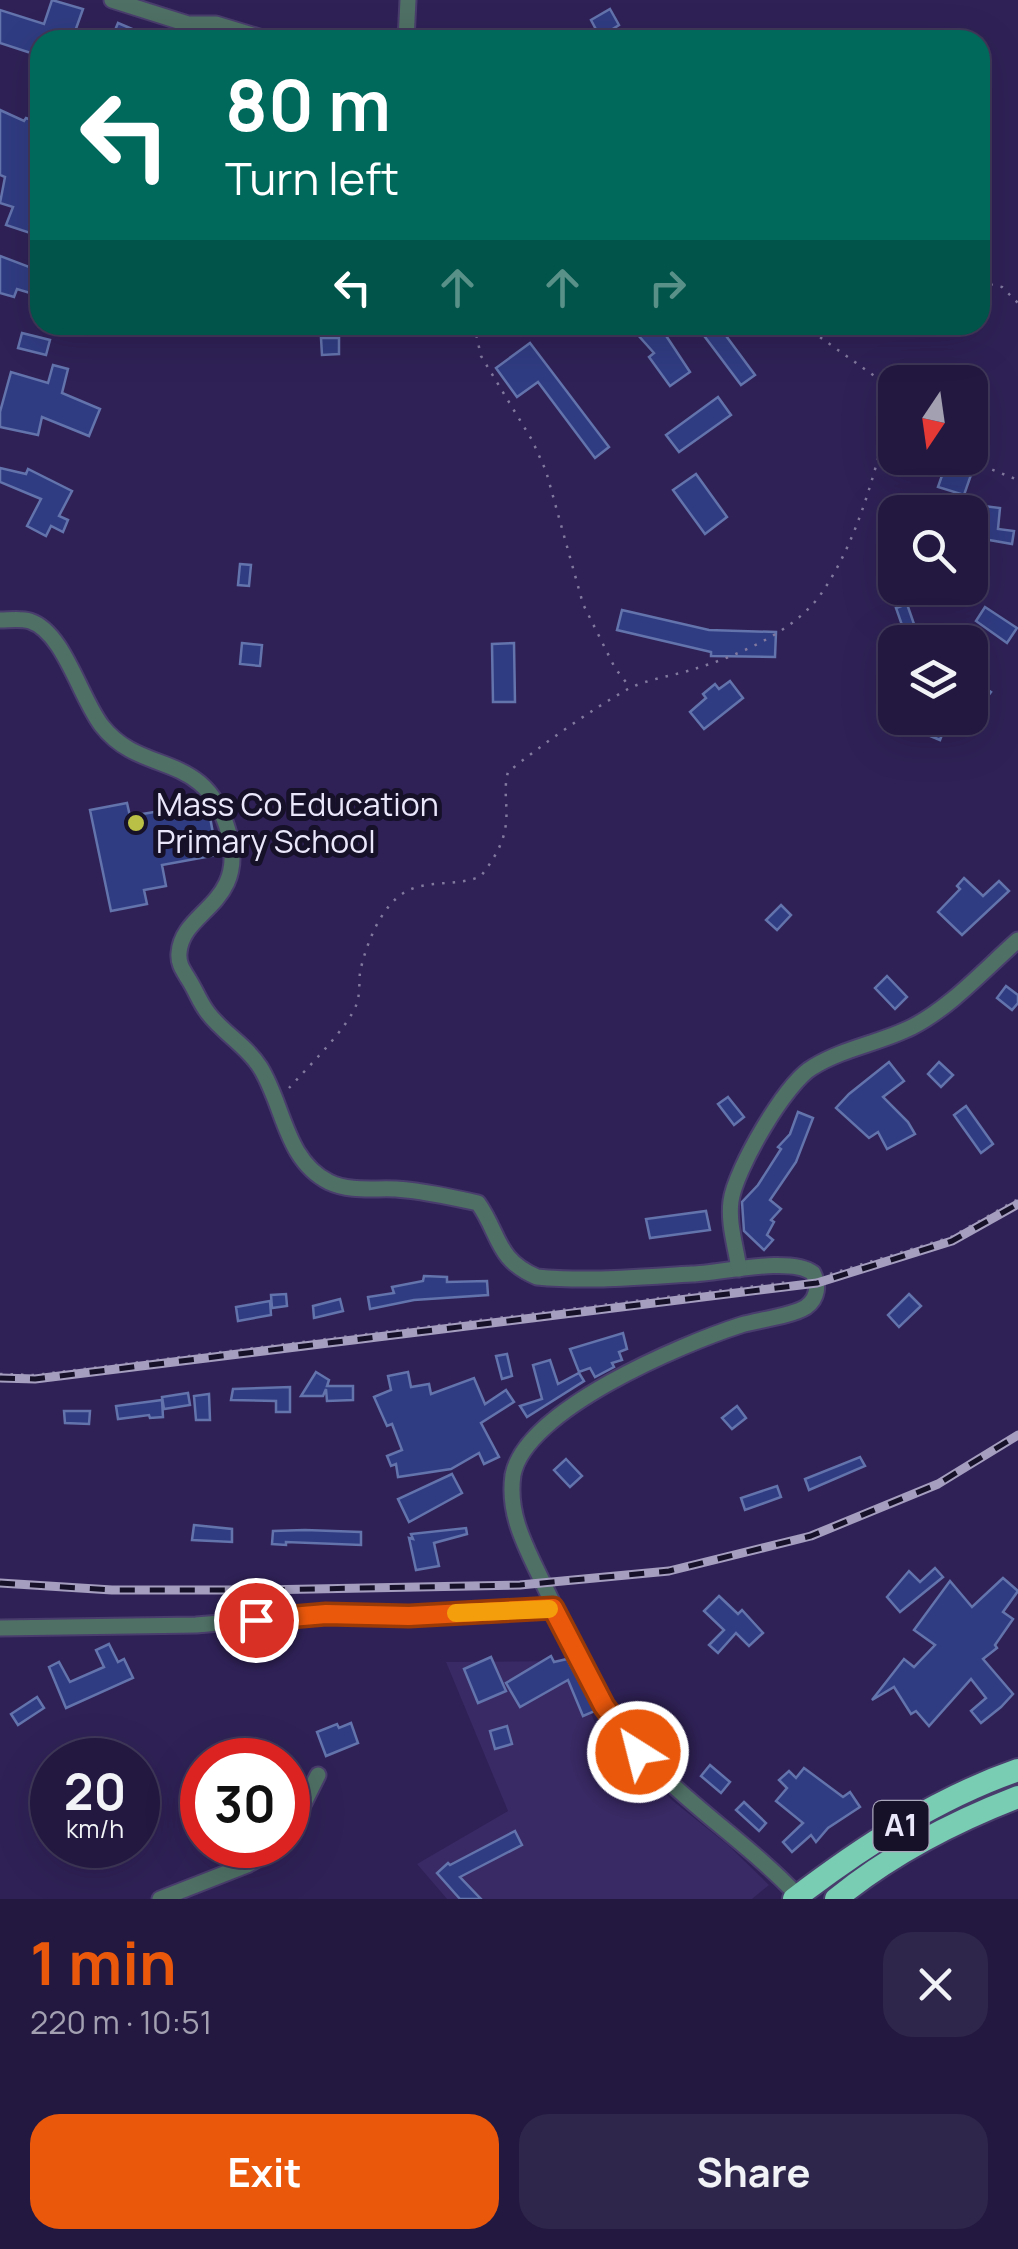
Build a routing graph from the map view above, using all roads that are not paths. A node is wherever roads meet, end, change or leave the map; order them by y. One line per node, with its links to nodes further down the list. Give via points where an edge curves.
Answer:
1 (112, 0): 3 (street)
2 (408, 0): 6 (street)
3 (181, 30)
4 (194, 30): 5 (street, via 216,24)
5 (236, 30)
6 (406, 30)
7 (0, 620): 9 (street, via 28,620 46,629 102,727 196,779 219,808 230,836 226,886 188,929 179,964 208,1014 259,1065 304,1164 352,1189 478,1203 503,1252 537,1277)
8 (1018, 940): 9 (street, via 914,1026 808,1069 785,1096 732,1191)
9 (739, 1269): 10 (street, via 811,1270 813,1300 616,1380 543,1425 525,1447 512,1503)
10 (553, 1608): 11 (street); 17 (street, via 604,1706 638,1752 765,1861)
11 (0, 1628)
12 (1018, 1770): 17 (highway, A1, via 901,1826)
13 (318, 1775): 14 (street)
14 (310, 1791)
15 (1018, 1797): 19 (highway, A1, via 891,1858)
16 (241, 1868): 18 (street)
17 (796, 1898)
18 (160, 1899)
19 (836, 1899)

